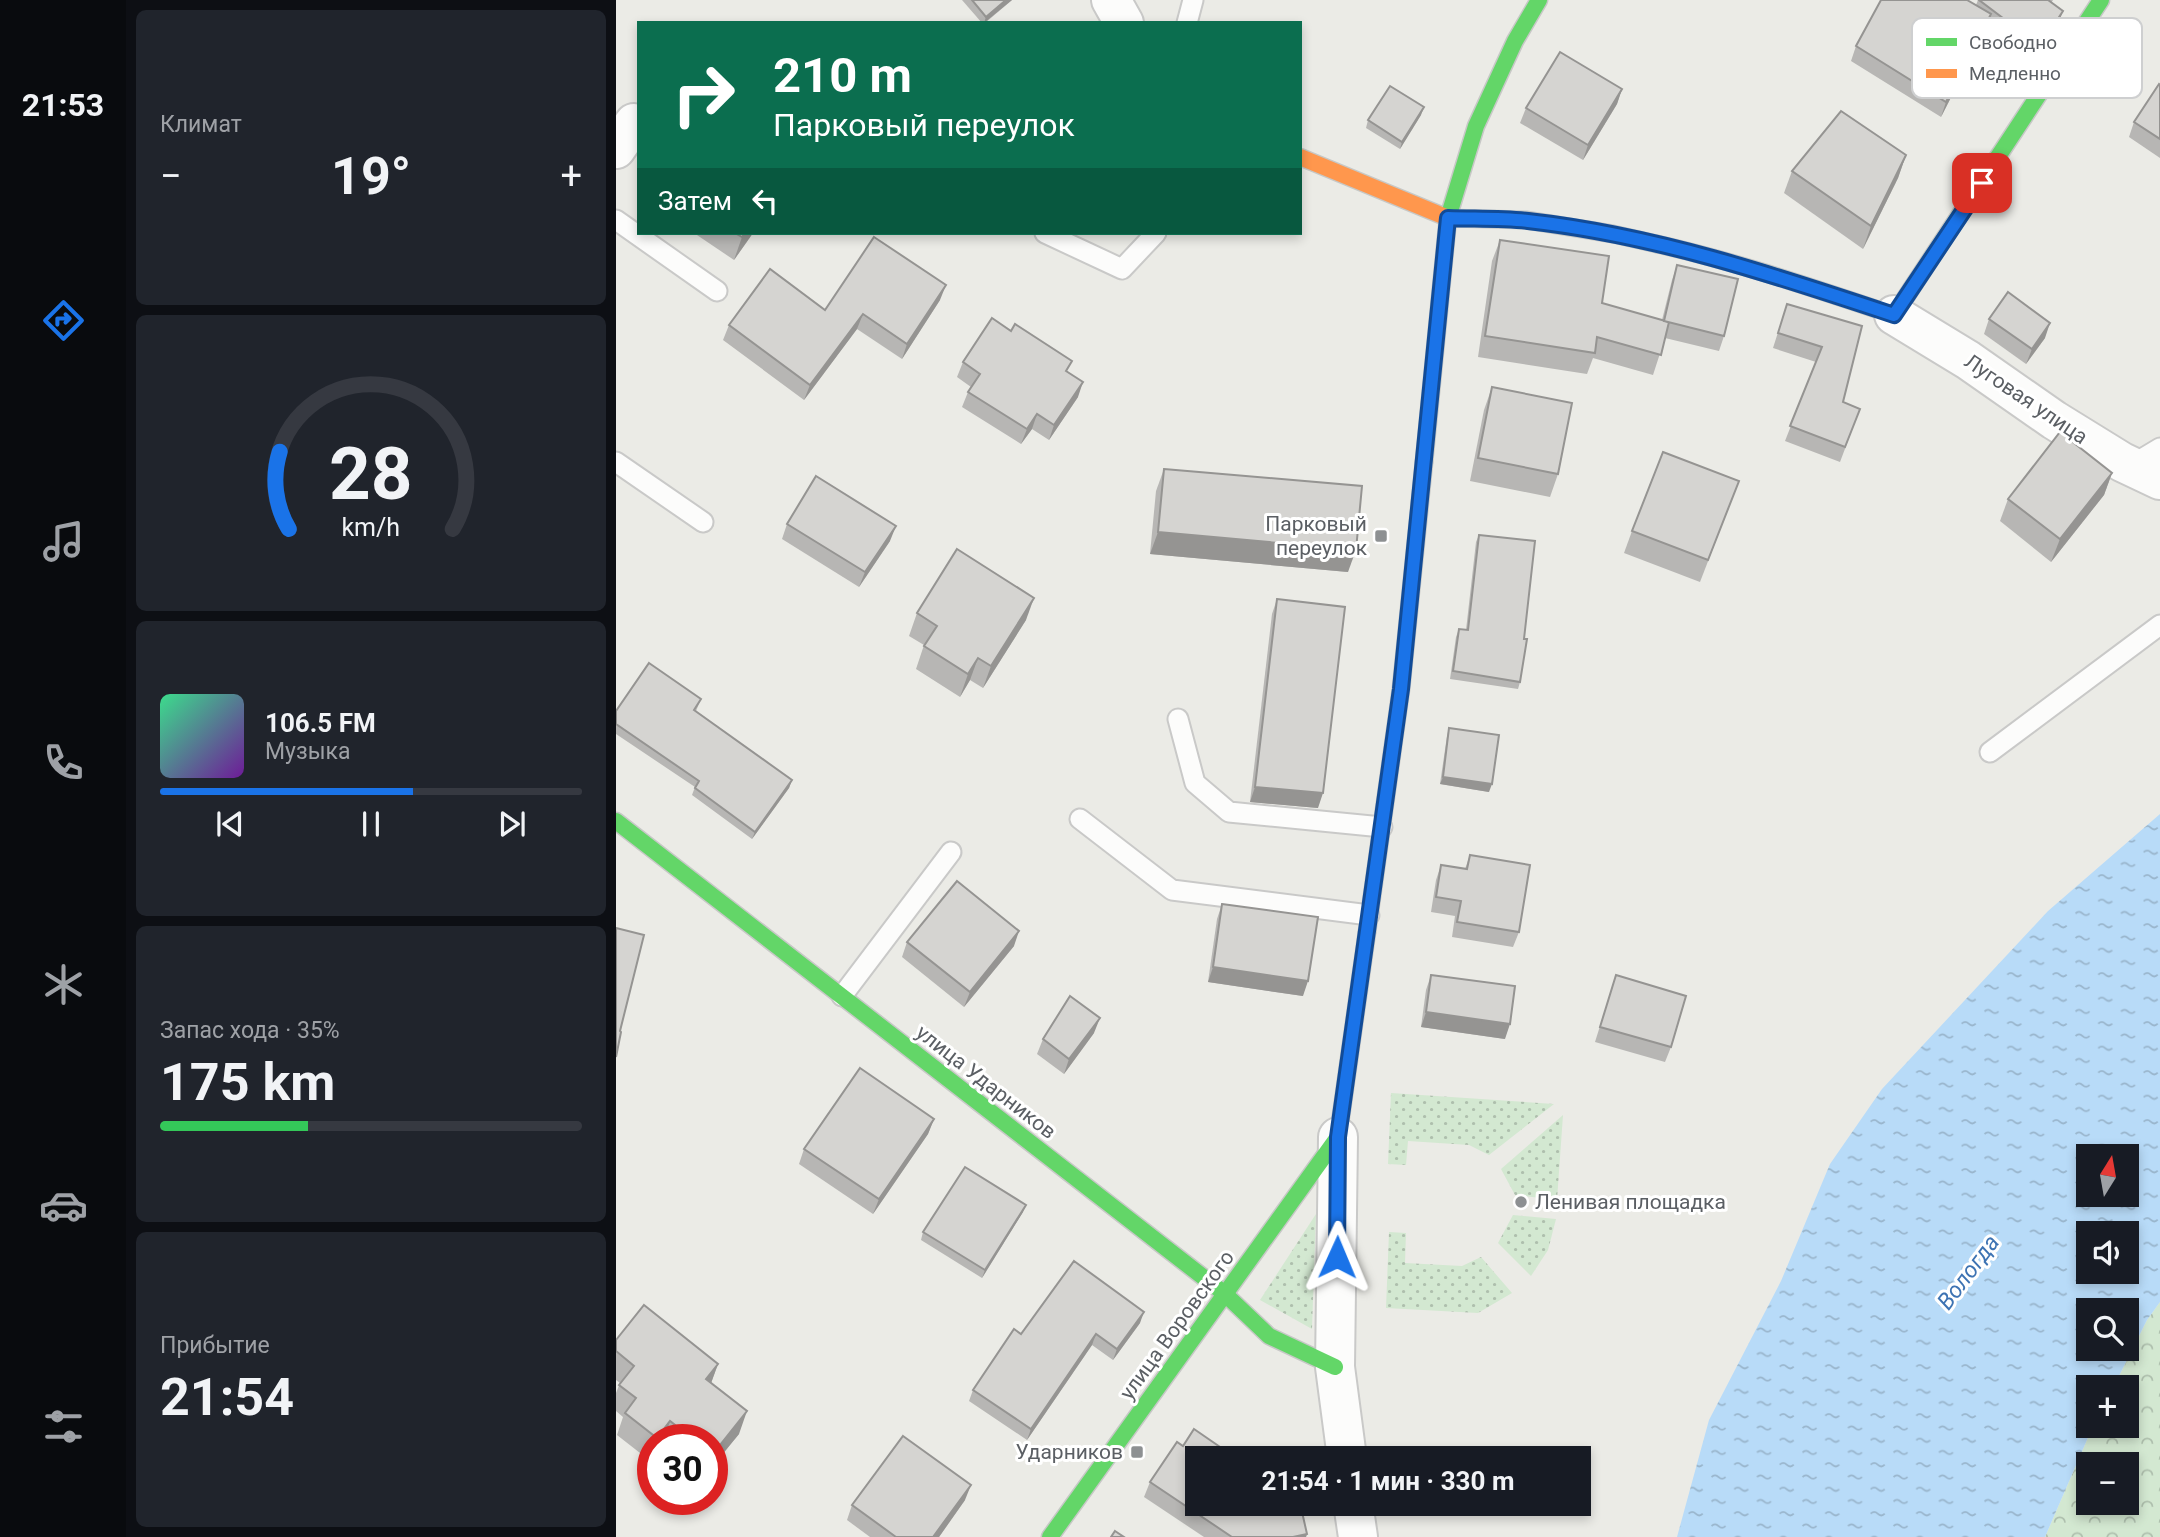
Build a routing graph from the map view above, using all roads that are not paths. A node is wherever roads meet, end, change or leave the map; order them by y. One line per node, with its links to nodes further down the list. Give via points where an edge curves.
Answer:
1 (1111, 0): 6 (street)
2 (1193, 0): 7 (lane)
3 (1539, 0): 10 (street, via 1476,126)
4 (2101, 0): 5 (street)
5 (2089, 18)
6 (1123, 21)
7 (1188, 21)
8 (2037, 98): 17 (street)
9 (1302, 158): 10 (street)
10 (1448, 218): 17 (street, via 1526,220 1613,234 1701,254); 26 (street, via 1401,689)
11 (616, 220): 12 (lane)
12 (637, 235)
13 (638, 235): 16 (lane)
14 (1049, 235): 15 (lane, via 1122,270)
15 (1154, 235)
16 (717, 290)
17 (1894, 315): 19 (street, Луговая улица, via 2054,421)
18 (616, 462): 20 (lane)
19 (2150, 465)
20 (704, 522)
21 (2160, 625): 23 (lane)
22 (1178, 719): 26 (lane, via 1195,783 1229,812)
23 (1990, 752)
24 (1080, 819): 28 (lane, via 1172,890)
25 (616, 822): 29 (street, улица Ударников)
26 (1382, 827): 28 (street)
27 (951, 852): 29 (lane)
28 (1369, 915): 30 (street)
29 (842, 996): 31 (street, улица Ударников)
30 (1338, 1137): 31 (street, улица Воровского); 32 (street)
31 (1225, 1294): 32 (street, улица Ударников, via 1269,1336); 35 (street, улица Воровского)
32 (1335, 1367): 33 (street)
33 (1345, 1446)
34 (1355, 1516): 36 (street)
35 (1050, 1537)
36 (1358, 1537)

